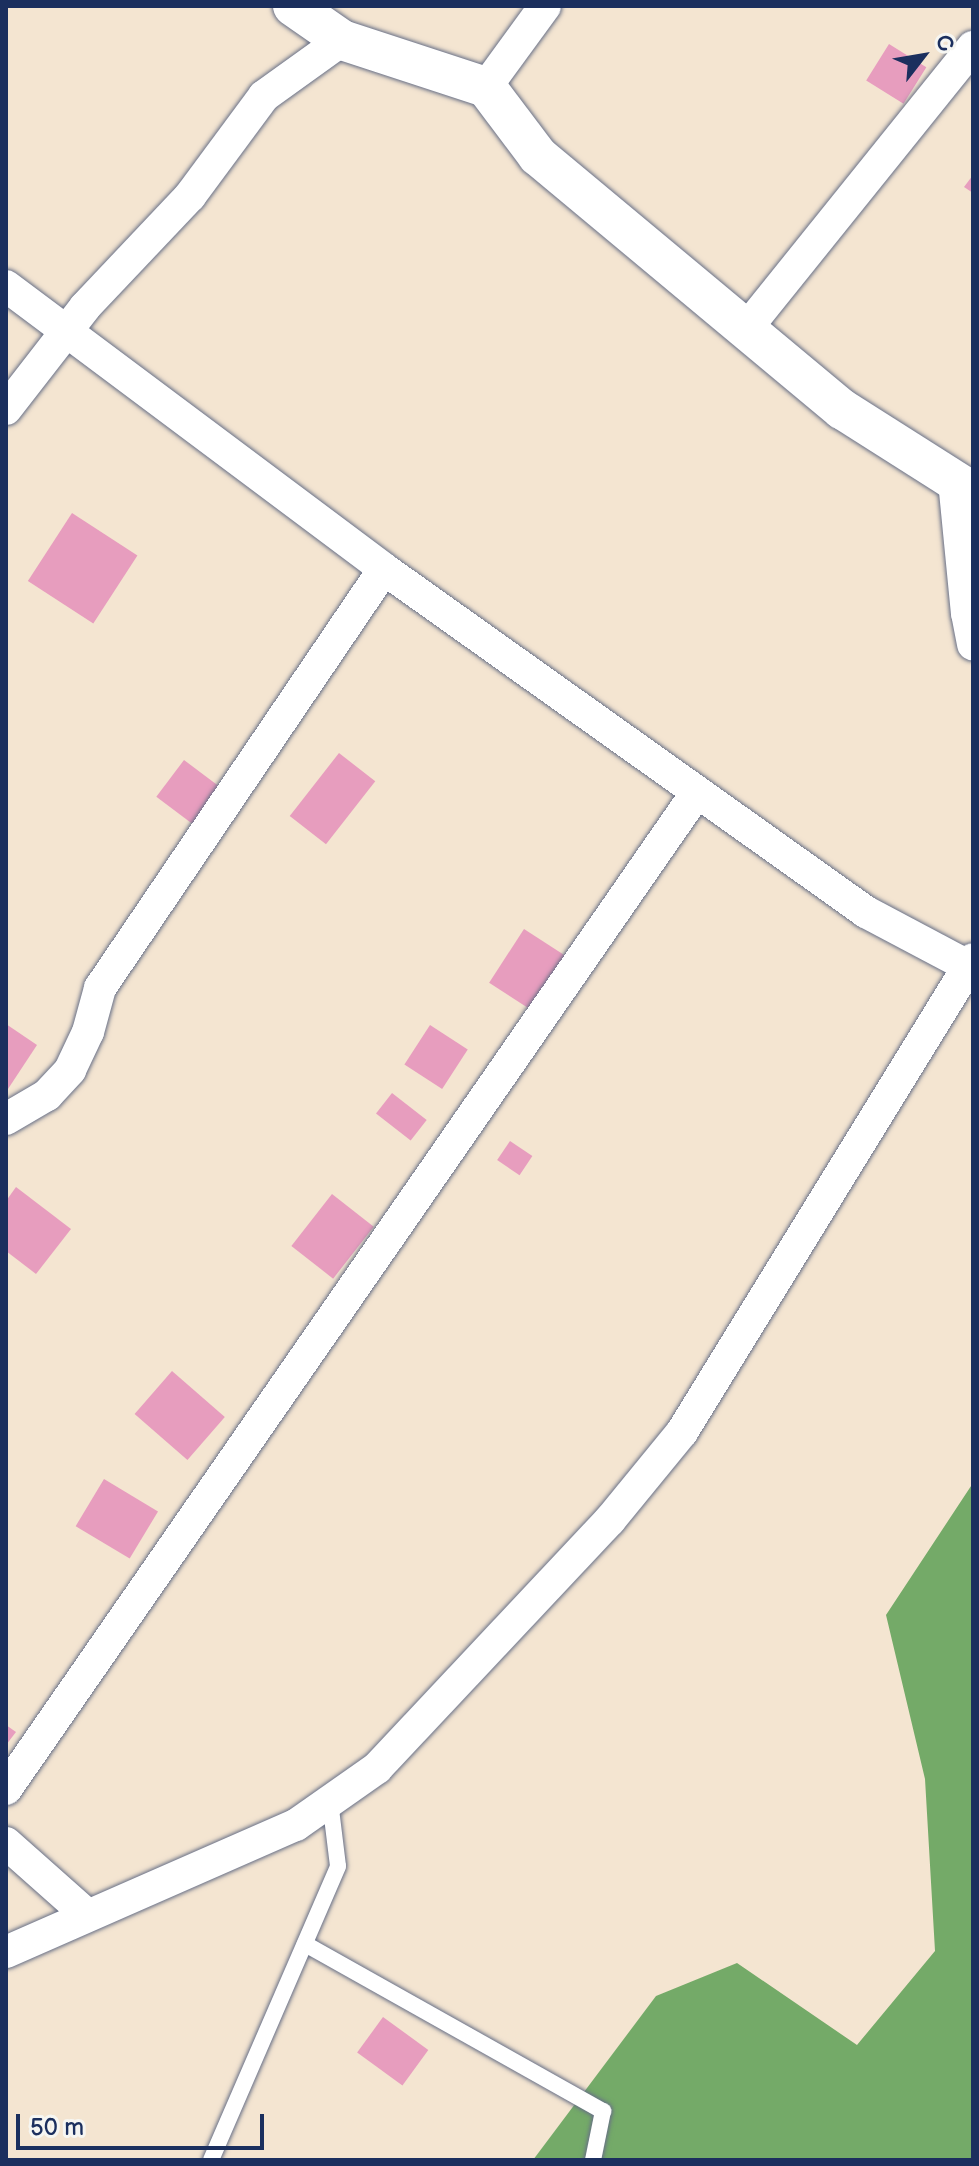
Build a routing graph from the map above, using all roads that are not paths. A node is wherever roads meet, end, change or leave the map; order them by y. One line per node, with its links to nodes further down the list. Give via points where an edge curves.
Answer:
1 (293, 6): 3 (street)
2 (545, 6): 5 (street)
3 (342, 40): 5 (street); 8 (street, via 264,96 190,196 118,269)
4 (973, 47): 7 (street)
5 (486, 87): 7 (street, via 538,156)
6 (6, 286): 8 (street)
7 (746, 329): 10 (street, via 842,409)
8 (68, 330): 9 (street); 11 (street)
9 (6, 409)
10 (964, 486): 12 (street, via 967,613)
11 (384, 569): 13 (street); 15 (street, via 100,988 70,1070 47,1095)
12 (973, 644)
13 (697, 792): 14 (street, via 866,912); 16 (street)
14 (970, 962): 17 (street, via 682,1432 610,1520 377,1768)
15 (6, 1119)
16 (6, 1789)
17 (330, 1801): 19 (street, via 296,1825); 20 (lane, via 338,1866)
18 (6, 1843): 19 (street)
19 (86, 1914): 21 (street)
20 (305, 1944): 22 (lane); 23 (lane, via 603,2111)
21 (6, 1952)
22 (211, 2160)
23 (593, 2160)

